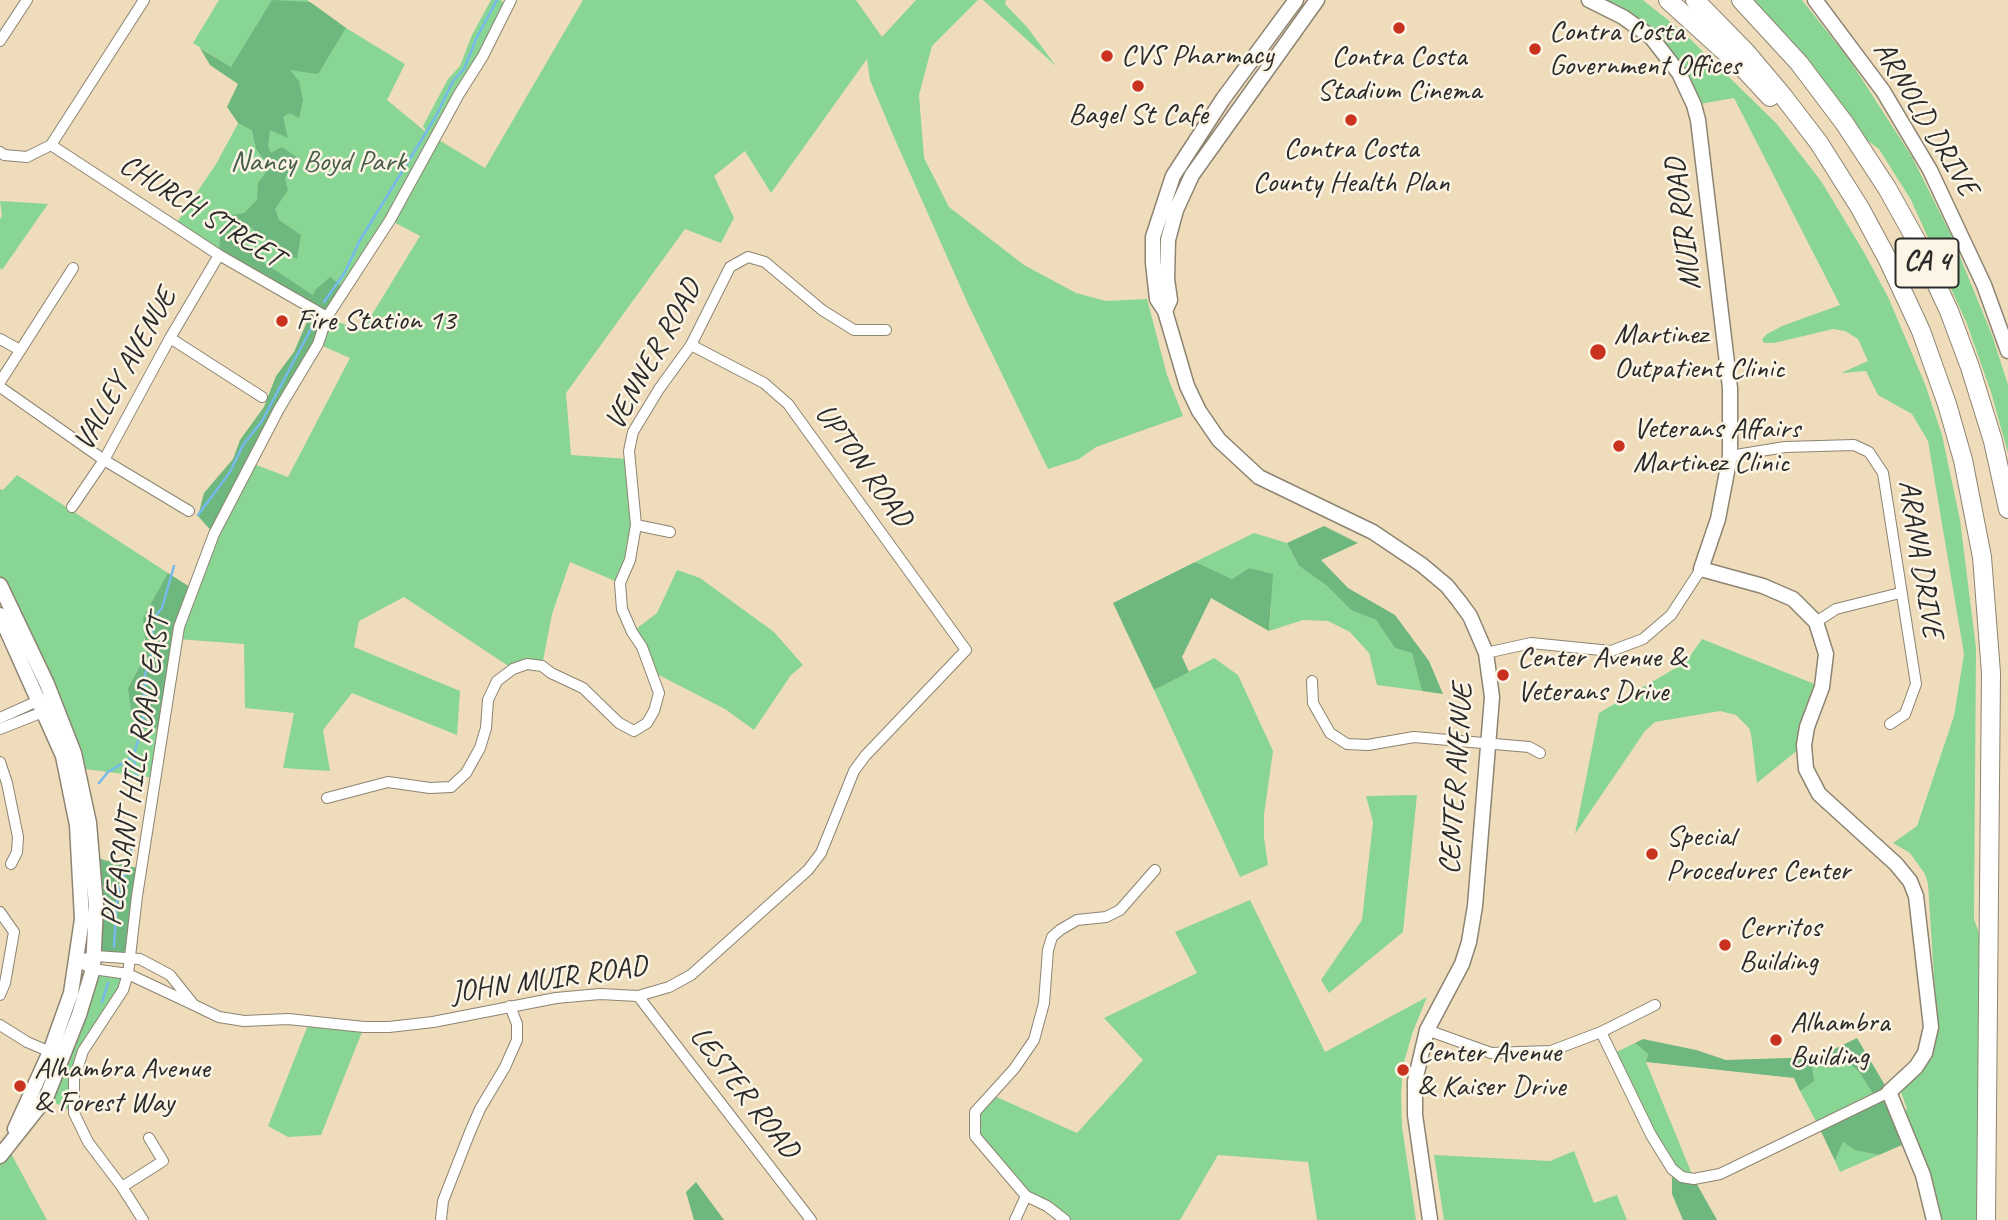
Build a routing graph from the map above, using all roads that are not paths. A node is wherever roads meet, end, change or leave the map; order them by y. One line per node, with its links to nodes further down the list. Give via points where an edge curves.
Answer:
1 (27, 0): 12 (street)
2 (144, 0): 14 (street)
3 (511, 0): 20 (street, PLEASANT HILL ROAD EAST, via 390,220)
4 (1296, 0): 19 (street, CENTER AVENUE, via 1173,176 1153,237 1157,299)
5 (1317, 0): 19 (street, CENTER AVENUE, via 1192,175 1168,240 1170,300)
6 (1589, 0): 30 (street, MUIR ROAD, via 1650,37 1679,73 1694,105 1730,388)
7 (1668, 0): 16 (highway, via 1745,70)
8 (1695, 0): 16 (highway, CA 4, via 1771,81)
9 (1741, 0): 13 (highway, CA 4)
10 (1754, 0): 13 (highway)
11 (1815, 0): 26 (street, ARNOLD DRIVE, via 1883,91 1930,170 1984,285)
12 (0, 41)
13 (1785, 47): 33 (highway, CA 4, via 1872,164 1934,276 1979,394)
14 (51, 145): 15 (street, via 27,157); 17 (street, CHURCH STREET)
15 (0, 152)
16 (1840, 175): 81 (highway, CA 4, via 1888,260 1931,358 1961,451 1982,556 1991,694)
17 (219, 255): 20 (street, CHURCH STREET); 22 (street, VALLEY AVENUE)
18 (73, 268): 25 (street)
19 (1166, 311): 43 (street, CENTER AVENUE, via 1187,386 1219,440 1259,477 1373,532 1422,565 1459,601)
20 (327, 317): 56 (street, PLEASANT HILL ROAD EAST, via 318,344 214,534 179,627)
21 (886, 330): 24 (street, VENNER ROAD, via 855,330 821,310 765,262 748,257 730,267)
22 (170, 338): 29 (street); 31 (street, VALLEY AVENUE)
23 (0, 339): 25 (street)
24 (691, 345): 35 (street, VENNER ROAD, via 633,432 629,459); 42 (street, UPTON ROAD, via 764,383 788,404)
25 (20, 350): 27 (street)
26 (2008, 351)
27 (0, 382)
28 (0, 387): 31 (street)
29 (262, 397)
30 (1730, 456): 37 (street, MUIR ROAD, via 1718,519); 39 (street, ARANA DRIVE, via 1854,445 1869,452 1883,472)
31 (104, 460): 32 (street, VALLEY AVENUE); 34 (street)
32 (72, 507)
33 (2008, 509)
34 (189, 511)
35 (636, 526): 36 (street); 52 (street, VENNER ROAD, via 620,583 622,609 659,692 647,723 634,731 619,723 583,688 542,666 527,664 498,681 488,700 480,748 466,773 451,787 388,782)
36 (670, 532)
37 (1701, 569): 41 (street, via 1793,599); 43 (street, via 1671,615 1643,639 1611,651 1531,643)
38 (0, 585): 45 (street)
39 (1900, 593): 41 (street, via 1836,609); 47 (street, ARANA DRIVE, via 1916,684 1905,714)
40 (0, 615): 45 (street)
41 (1816, 622): 69 (street, via 1826,654 1822,687 1805,736 1806,769 1819,794 1902,871 1919,908 1931,1027 1925,1053)
42 (966, 650): 61 (street, JOHN MUIR ROAD, via 854,771 821,853 808,870 691,975)
43 (1486, 653): 49 (street, CENTER AVENUE, via 1493,697)
44 (1312, 681): 49 (street, via 1313,702 1330,733 1347,744 1414,737)
45 (48, 703): 46 (street); 48 (street); 57 (street, via 76,825 82,919); 58 (street, via 74,754 89,823 96,906)
46 (0, 718)
47 (1890, 724)
48 (0, 729)
49 (1489, 743): 50 (street, via 1529,747); 66 (street, CENTER AVENUE, via 1469,942)
50 (1540, 753)
51 (0, 762): 53 (street, via 18,837)
52 (327, 798)
53 (11, 864)
54 (1155, 870): 73 (street, via 1120,910 1107,917 1077,920 1052,937 1034,1040 975,1112 975,1136)
55 (0, 912): 60 (street, via 14,932)
56 (130, 960): 58 (street, JOHN MUIR ROAD); 59 (street, PLEASANT HILL ROAD EAST); 62 (street, JOHN MUIR ROAD, via 140,960 170,975)
57 (76, 961): 58 (street, JOHN MUIR ROAD); 68 (street)
58 (94, 962): 59 (street, JOHN MUIR ROAD); 68 (street, via 79,1015)
59 (128, 974): 62 (street, JOHN MUIR ROAD); 72 (street, PLEASANT HILL ROAD EAST, via 123,990 83,1051 74,1079 74,1113 88,1142)
60 (0, 995)
61 (638, 996): 64 (street, JOHN MUIR ROAD, via 600,994); 76 (street, LESTER ROAD)
62 (194, 1004): 64 (street, JOHN MUIR ROAD, via 219,1017 244,1021 288,1019 364,1027 433,1022)
63 (1655, 1005): 67 (street)
64 (510, 1006): 75 (street, via 517,1040 470,1132 443,1201)
65 (0, 1025): 68 (street)
66 (1427, 1030): 67 (street, via 1490,1052 1551,1051); 79 (street, CENTER AVENUE, via 1415,1081 1415,1115)
67 (1601, 1032): 69 (street, via 1651,1135 1672,1170 1682,1177 1720,1174)
68 (56, 1054): 71 (street)
69 (1889, 1093): 80 (street, via 1923,1175)
70 (149, 1138): 72 (street, via 163,1161)
71 (4, 1151)
72 (122, 1187): 74 (street, PLEASANT HILL ROAD EAST)
73 (1026, 1196): 77 (street); 78 (street)
74 (143, 1220)
75 (441, 1220)
76 (811, 1220)
77 (1015, 1220)
78 (1065, 1220)
79 (1430, 1220)
80 (1934, 1220)
81 (1986, 1220)

